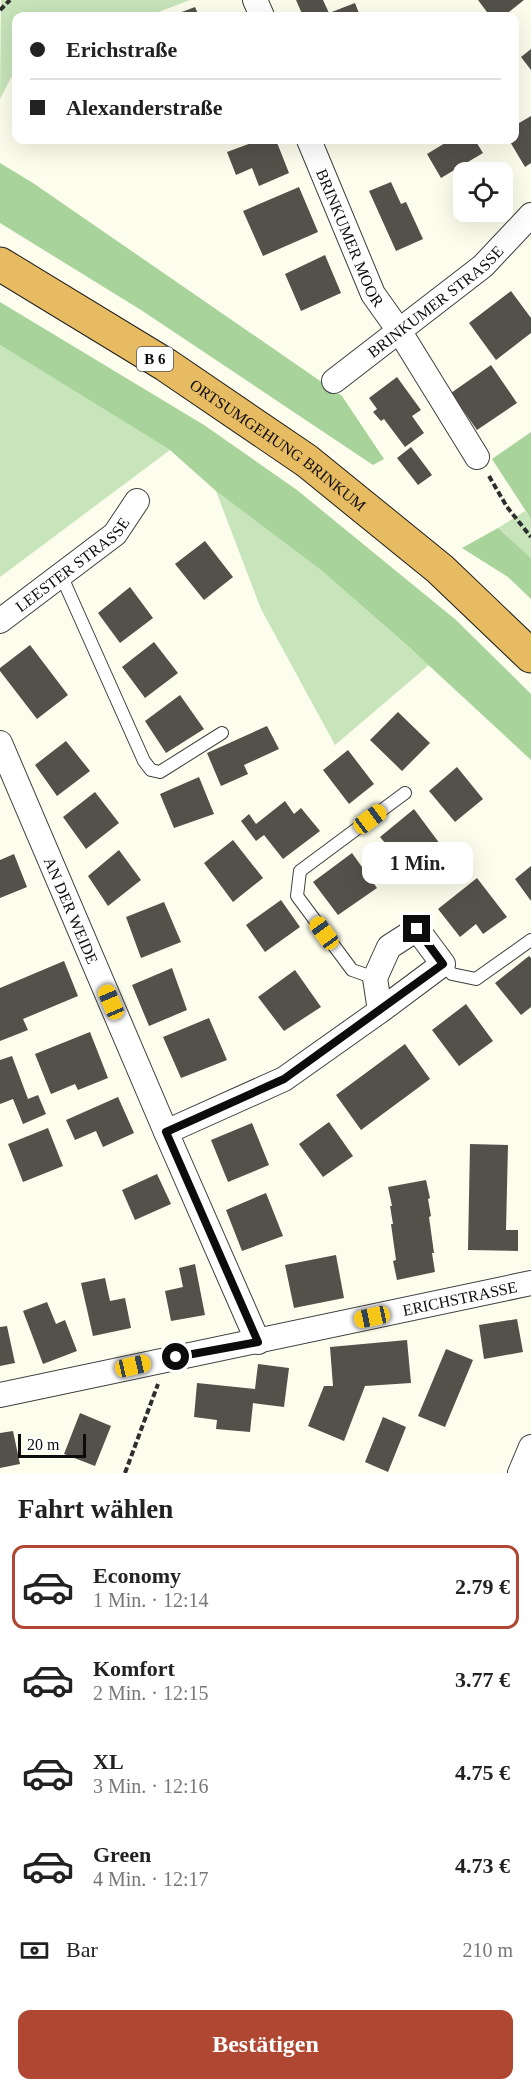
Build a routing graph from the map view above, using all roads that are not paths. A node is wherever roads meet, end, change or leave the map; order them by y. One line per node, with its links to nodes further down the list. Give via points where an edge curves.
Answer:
1 (311, 144): 4 (street, BRINKUMER MOOR, via 373,294)
2 (531, 215): 4 (street, BRINKUMER STRASSE, via 483,266)
3 (0, 264): 10 (highway, ORTSUMGEHUNG BRINKUM / B 6, via 166,365 307,461 440,569)
4 (400, 332): 5 (street, BRINKUMER STRASSE); 6 (street, BRINKUMER MOOR)
5 (334, 381)
6 (477, 457)
7 (136, 501): 8 (street, LEESTER STRASSE, via 115,534)
8 (61, 575): 9 (street, LEESTER STRASSE); 11 (lane, via 151,770 160,772)
9 (0, 621)
10 (531, 656)
11 (222, 732)
12 (0, 743): 18 (street, AN DER WEIDE)
13 (405, 793): 16 (lane, via 300,871 297,896 351,970)
14 (531, 940): 15 (lane, via 476,979 452,974)
15 (443, 964): 16 (street, via 417,929 389,947); 17 (street)
16 (375, 978): 17 (street)
17 (380, 1011): 18 (street, via 284,1079)
18 (166, 1132): 20 (street, AN DER WEIDE)
19 (531, 1283): 20 (street, ERICHSTRASSE)
20 (258, 1342): 21 (street, ERICHSTRASSE)
21 (0, 1395)
22 (531, 1447): 23 (street)
23 (520, 1473)

